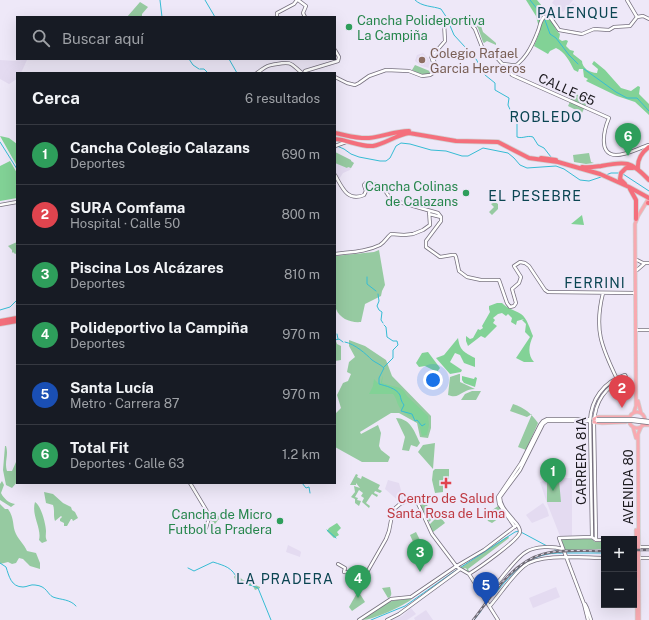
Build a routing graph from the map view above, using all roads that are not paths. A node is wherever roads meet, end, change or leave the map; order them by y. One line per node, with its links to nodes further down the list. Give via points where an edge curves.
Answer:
1 (298, 0): 3 (street, via 277,13); 4 (street, via 306,6)
2 (627, 0): 5 (street)
3 (277, 16)
4 (304, 16)
5 (637, 17): 6 (street); 8 (street, via 630,26 614,27 609,30 594,29 582,34 558,30 549,17 542,18 534,41)
6 (649, 19)
7 (336, 52): 12 (street, via 338,61)
8 (520, 63): 9 (street); 10 (street)
9 (502, 64): 10 (street, CALLE 65); 13 (street, CALLE 65, via 496,56 482,47 474,28 469,23 449,18 444,22 446,40 431,56 435,72 430,75 422,76 410,71 389,69 354,85)
10 (508, 70): 23 (street, CALLE 65, via 515,77 609,118 603,143 613,155)
11 (258, 72): 12 (street, via 268,65 284,62 292,64)
12 (302, 72)
13 (336, 77)
14 (336, 133): 15 (highway)
15 (368, 138): 21 (highway, via 376,141 375,144); 24 (highway, via 407,131 456,139 491,139 504,142 528,155)
16 (336, 139): 18 (highway)
17 (336, 139): 19 (street)
18 (348, 140): 19 (street); 21 (highway)
19 (342, 143): 20 (street)
20 (336, 146)
21 (368, 146): 24 (highway, via 413,134 456,141 495,142 504,144 529,158)
22 (649, 146): 23 (highway)
23 (643, 150): 27 (highway, via 638,161)
24 (553, 160): 25 (highway, via 588,168); 30 (highway)
25 (613, 164): 26 (highway, via 626,165); 27 (highway, via 627,164)
26 (630, 168): 29 (highway); 30 (highway, via 624,169 620,177)
27 (638, 169): 29 (highway)
28 (336, 177): 34 (street, via 343,190 354,196 364,195 364,185 370,183 384,189 392,200)
29 (649, 180)
30 (628, 187): 31 (highway); 35 (highway, via 635,198)
31 (649, 200): 35 (main road); 37 (main road, via 637,224)
32 (16, 202): 33 (street)
33 (0, 205)
34 (429, 213): 36 (street, via 430,225 420,232 409,235 393,233 378,246 358,252); 41 (street, via 437,213 442,220 425,246 440,257 455,255 459,272 463,276 500,281 508,306 513,306 516,302 512,289 521,277 514,268 517,263 522,262 528,265 547,292)
35 (636, 219): 42 (main road)
36 (336, 254)
37 (637, 260): 38 (street); 40 (main road)
38 (645, 263): 39 (street); 40 (street)
39 (649, 263)
40 (637, 270): 47 (main road)
41 (603, 293): 42 (street); 53 (street, CARRERA 81A, via 599,315 600,331 606,356 617,380 605,389 597,404)
42 (635, 293): 49 (main road)
43 (16, 318): 44 (highway)
44 (0, 321)
45 (16, 321): 46 (highway)
46 (0, 324)
47 (637, 330): 48 (street); 50 (main road, via 638,404)
48 (649, 330)
49 (634, 412): 50 (main road); 51 (main road)
50 (641, 413): 52 (main road)
51 (629, 417): 53 (main road, via 598,417); 56 (main road)
52 (644, 417): 55 (main road); 57 (main road)
53 (594, 420): 54 (street); 55 (street, bridge, via 632,418); 56 (main road, via 602,423); 64 (street, CARRERA 81A); 65 (street, CARRERA 81A)
54 (544, 421): 60 (street, via 520,470 500,496 500,502); 60 (street, via 540,424 521,463 498,497 498,503)
55 (649, 422): 57 (main road)
56 (630, 423): 58 (main road)
57 (641, 426): 58 (main road); 62 (main road, AVENIDA 80, via 638,434)
58 (633, 427): 63 (main road, AVENIDA 80, via 636,439)
59 (191, 484): 61 (street, via 208,513)
60 (516, 526): 75 (street); 77 (street, via 520,531 518,537)
61 (206, 528)
62 (636, 536)
63 (636, 536)
64 (592, 537): 65 (street); 69 (street, via 559,538)
65 (596, 540): 66 (street)
66 (601, 540)
67 (637, 547): 68 (street)
68 (649, 547)
69 (563, 550): 70 (street); 80 (street, via 534,548 524,553)
70 (565, 556): 71 (street); 81 (street, via 541,558 528,563); 85 (street)
71 (601, 558)
72 (649, 558): 73 (street)
73 (637, 559)
74 (338, 564): 75 (street, via 345,568 344,572 366,574 386,539 392,513 400,504 415,497 432,534)
75 (457, 568): 77 (street); 79 (street, via 412,596 405,599); 83 (street, via 434,588)
76 (636, 572): 86 (main road, AVENIDA 80)
77 (469, 574): 80 (street)
78 (394, 595): 79 (street)
79 (396, 598): 82 (street)
80 (485, 599): 81 (street)
81 (490, 606): 84 (street)
82 (358, 620)
83 (387, 620)
84 (498, 620)
85 (590, 620)
86 (638, 620)

